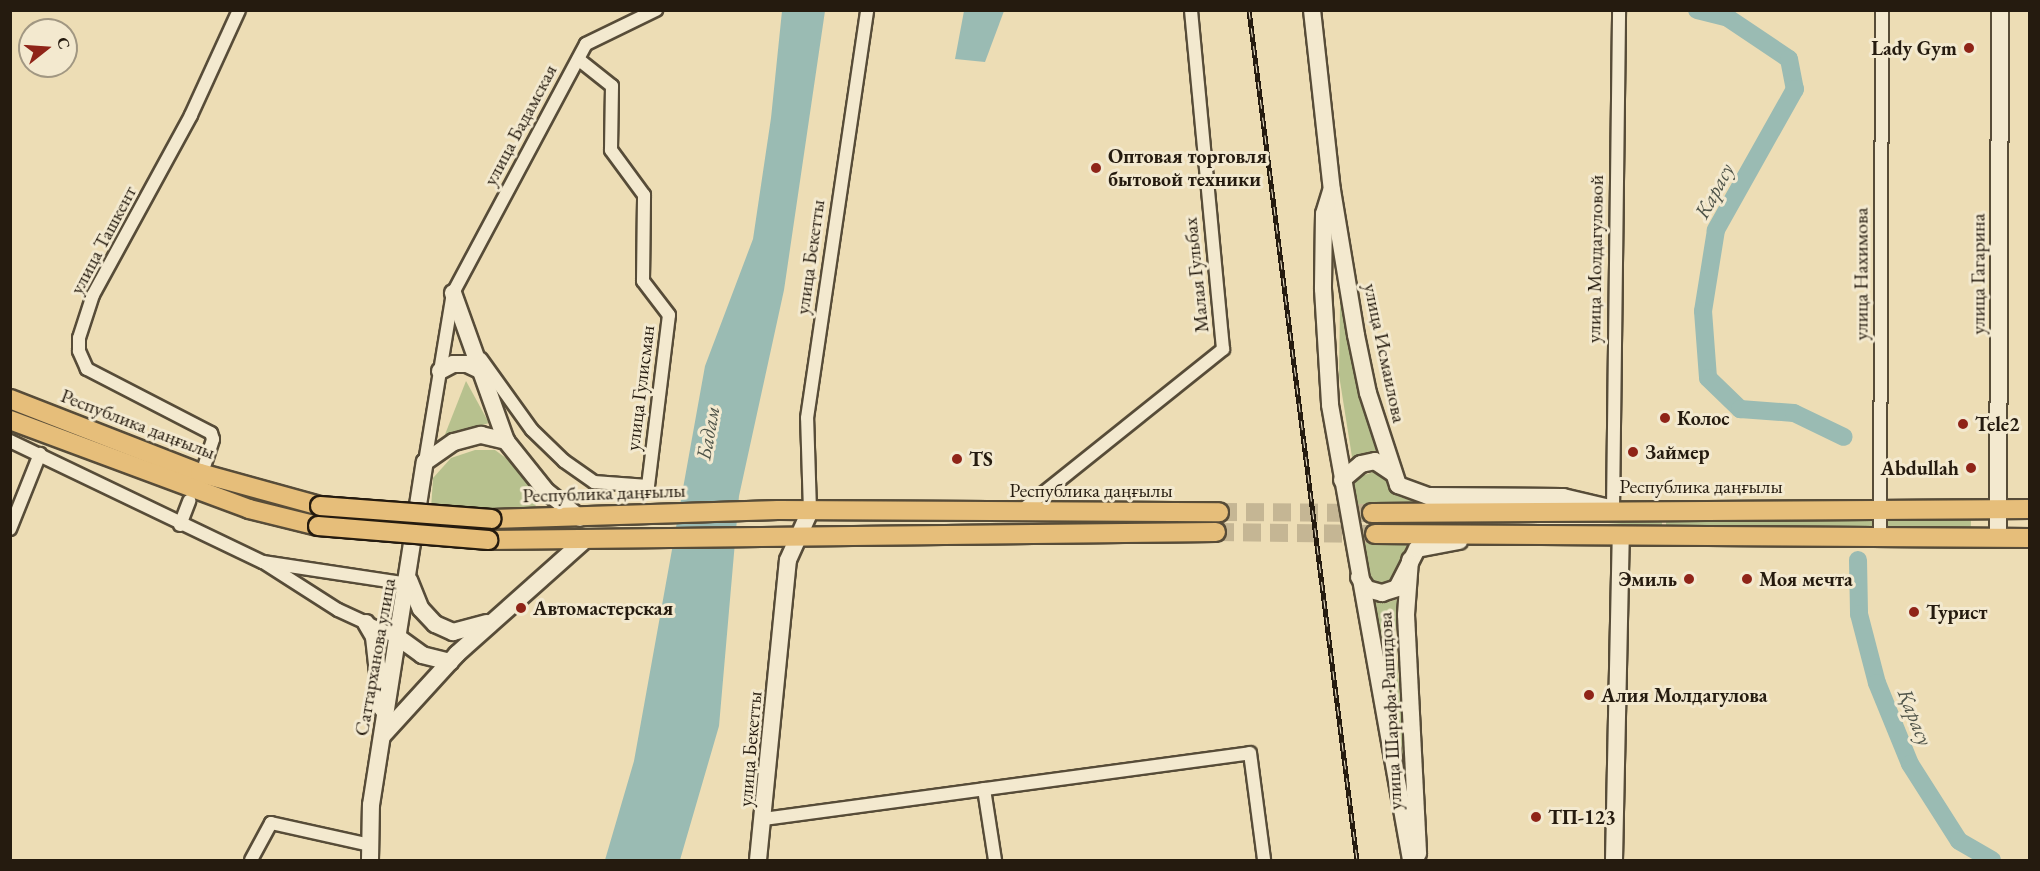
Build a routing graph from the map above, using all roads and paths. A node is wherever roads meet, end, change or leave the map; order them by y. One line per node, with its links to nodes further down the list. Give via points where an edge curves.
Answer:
1 (239, 10): 21 (street, улица Ташкент, via 191,115 93,295 79,338 79,351 87,369 211,433 213,439)
2 (656, 10): 9 (street, улица Бадамская, via 586,44)
3 (867, 10): 30 (street, улица Бекетты, via 807,418)
4 (1191, 10): 31 (street, Малая Гульбах, via 1223,350)
5 (1312, 10): 10 (main road, улица Исмаилова)
6 (1619, 10): 26 (street, улица Молдагуловой)
7 (1882, 10): 27 (street, улица Нахимова)
8 (2000, 10): 28 (main road, улица Гагарина)
9 (578, 59): 11 (street, улица Бадамская); 12 (street, улица Гулисман, via 612,86 611,150 644,195 643,281 669,315 648,486 594,482 564,461 532,430)
10 (1332, 190): 22 (main road, улица Исмаилова, via 1368,393); 23 (main road, улица Исмаилова, via 1324,214 1323,289 1330,405)
11 (453, 293): 12 (main road); 14 (street, улица Бадамская)
12 (473, 348): 13 (main road)
13 (480, 370): 14 (main road, via 467,364 453,364); 18 (main road)
14 (440, 371): 20 (street, улица Бадамская)
15 (10, 399): 34 (main road, Республика даңғылы, bridge, via 200,473 320,506 492,519)
16 (10, 420): 45 (main road, Республика даңғылы, bridge, via 249,509 318,526 488,540)
17 (10, 441): 19 (street)
18 (506, 441): 20 (main road, via 481,435 454,442); 24 (main road)
19 (40, 454): 36 (street); 37 (street)
20 (425, 462): 50 (main road, Саттарханова улица)
21 (205, 464)
22 (1394, 474): 23 (main road, via 1375,461 1361,464); 26 (main road, via 1398,485 1428,496 1563,497)
23 (1342, 480): 49 (main road, улица Исмаилова)
24 (546, 491): 34 (main road); 35 (main road)
25 (189, 501): 36 (street)
26 (1613, 508): 27 (main road, Республика даңғылы); 33 (main road, Республика даңғылы)
27 (1880, 508): 28 (main road, Республика даңғылы); 42 (street, улица Нахимова)
28 (1998, 509): 29 (main road, Республика даңғылы); 43 (main road, улица Гагарина)
29 (2030, 509)
30 (804, 511): 31 (main road, Республика даңғылы); 35 (main road, Республика даңғылы, via 638,513); 41 (main road, улица Бекетты)
31 (1020, 512): 32 (main road, Республика даңғылы)
32 (1219, 512)
33 (1372, 513)
34 (542, 518): 35 (main road, Республика даңғылы)
35 (580, 518)
36 (180, 525): 47 (street)
37 (10, 529)
38 (1216, 532): 41 (main road, Республика даңғылы)
39 (1375, 534): 40 (main road)
40 (1615, 536): 42 (main road); 46 (main road, via 1558,542 1443,542 1417,549); 66 (main road)
41 (797, 537): 45 (main road, Республика даңғылы); 58 (main road, улица Бекетты, via 788,560)
42 (1880, 537): 43 (main road)
43 (1998, 537): 44 (main road)
44 (2030, 538)
45 (584, 541): 52 (main road)
46 (1410, 560): 49 (main road, via 1397,588 1382,593 1367,589); 65 (main road, улица Шарафа Рашидова, via 1406,615)
47 (264, 562): 48 (street); 51 (street)
48 (323, 570): 50 (street); 51 (street)
49 (1357, 573): 64 (main road, улица Шарафа Рашидова)
50 (408, 582): 52 (main road, via 421,609 435,624 453,632); 54 (main road, Саттарханова улица)
51 (315, 595): 53 (street)
52 (495, 620): 55 (main road)
53 (366, 623): 54 (street); 56 (main road, via 374,637)
54 (399, 638): 55 (main road, via 422,655); 56 (main road, Саттарханова улица)
55 (450, 662): 56 (main road)
56 (384, 729): 59 (main road, Саттарханова улица, via 371,805)
57 (984, 789): 58 (street); 62 (street); 63 (street, via 1250,753)
58 (764, 819): 61 (main road, улица Бекетты)
59 (370, 853): 60 (street, via 271,823)
60 (251, 861)
61 (758, 861)
62 (995, 861)
63 (1264, 861)
64 (1411, 861)
65 (1419, 861)
66 (1614, 861)

